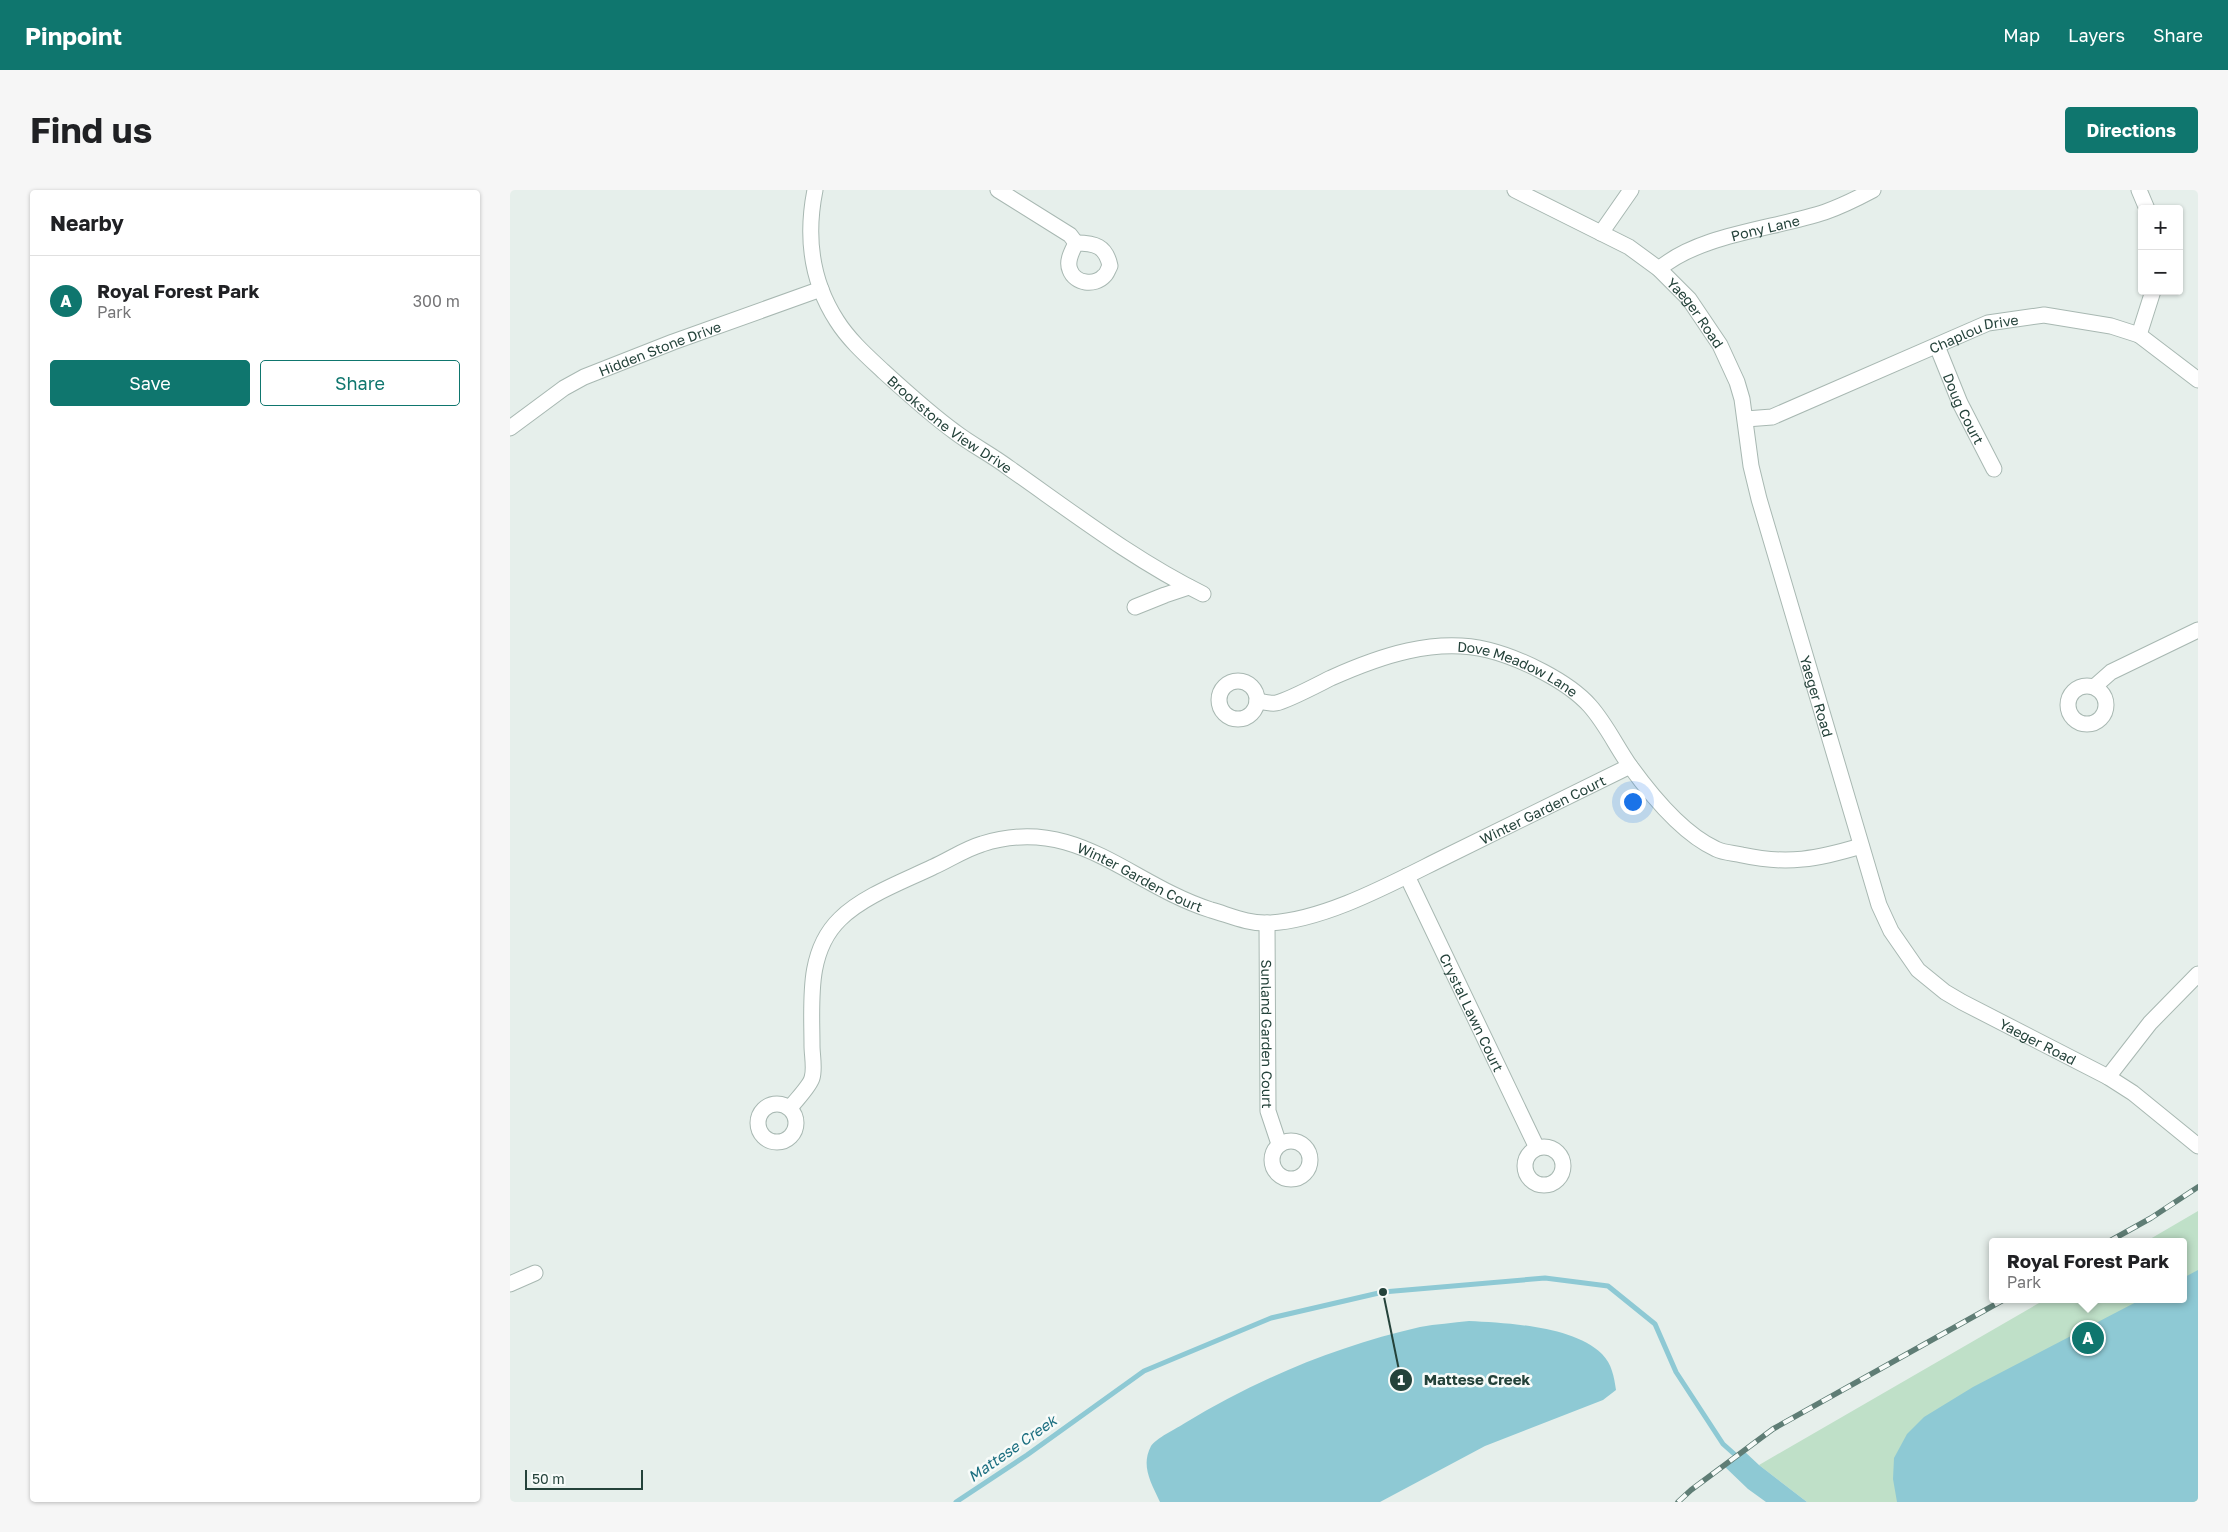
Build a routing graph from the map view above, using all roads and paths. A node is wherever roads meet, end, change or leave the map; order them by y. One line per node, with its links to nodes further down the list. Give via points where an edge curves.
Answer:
1 (815, 190): 11 (street, Brookstone View Drive, via 810,216 811,254)
2 (998, 190): 9 (street, via 1070,235)
3 (1515, 190): 8 (street, Yaeger Road)
4 (1632, 190): 8 (street)
5 (1874, 190): 10 (street, Pony Lane, via 1824,212 1690,250 1673,257)
6 (2139, 190): 7 (street)
7 (2146, 205)
8 (1601, 233): 10 (street, Yaeger Road, via 1629,247)
9 (1076, 243)
10 (1659, 269): 16 (street, Yaeger Road, via 1689,299 1720,345 1738,382)
11 (821, 289): 17 (street, Hidden Stone Drive, via 584,377); 19 (street, Brookstone View Drive, via 837,321 861,350 956,433 1058,504 1196,591 1165,594)
12 (2152, 295): 13 (street)
13 (2139, 335): 14 (street, Chaplou Drive, via 2111,326 2044,315 1988,323); 15 (street, Chaplou Drive)
14 (1937, 346): 16 (street, Chaplou Drive, via 1772,417); 18 (street, Doug Court, via 1960,403)
15 (2198, 380)
16 (1746, 419): 24 (street, Yaeger Road, via 1751,466 1759,499)
17 (510, 428)
18 (1994, 470)
19 (1136, 607)
20 (2198, 630): 21 (street, via 2111,672)
21 (2094, 687)
22 (1257, 701): 23 (street, Dove Meadow Lane, via 1276,703 1338,675 1404,651 1460,645 1513,658 1575,692 1606,727)
23 (1630, 766): 24 (street, Dove Meadow Lane, via 1667,812 1689,832 1717,849 1762,860 1790,862); 25 (street, Winter Garden Court)
24 (1861, 846): 28 (street, Yaeger Road, via 1879,905 1891,931 1924,975 1962,1002)
25 (1407, 876): 26 (street, Winter Garden Court, via 1328,911 1302,919); 32 (street, Crystal Lawn Court)
26 (1267, 923): 29 (street, Winter Garden Court, via 1249,921 1185,901 1116,862 1056,839 1021,835 980,844 866,900 841,918 827,934 815,964 812,1078); 30 (street, Sunland Garden Court, via 1268,1111)
27 (2198, 974): 28 (street, via 2150,1023)
28 (2108, 1077): 31 (street, Yaeger Road, via 2133,1093)
29 (790, 1108)
30 (1279, 1144)
31 (2198, 1146)
32 (1537, 1148)
33 (535, 1273): 34 (street)
34 (510, 1284)

